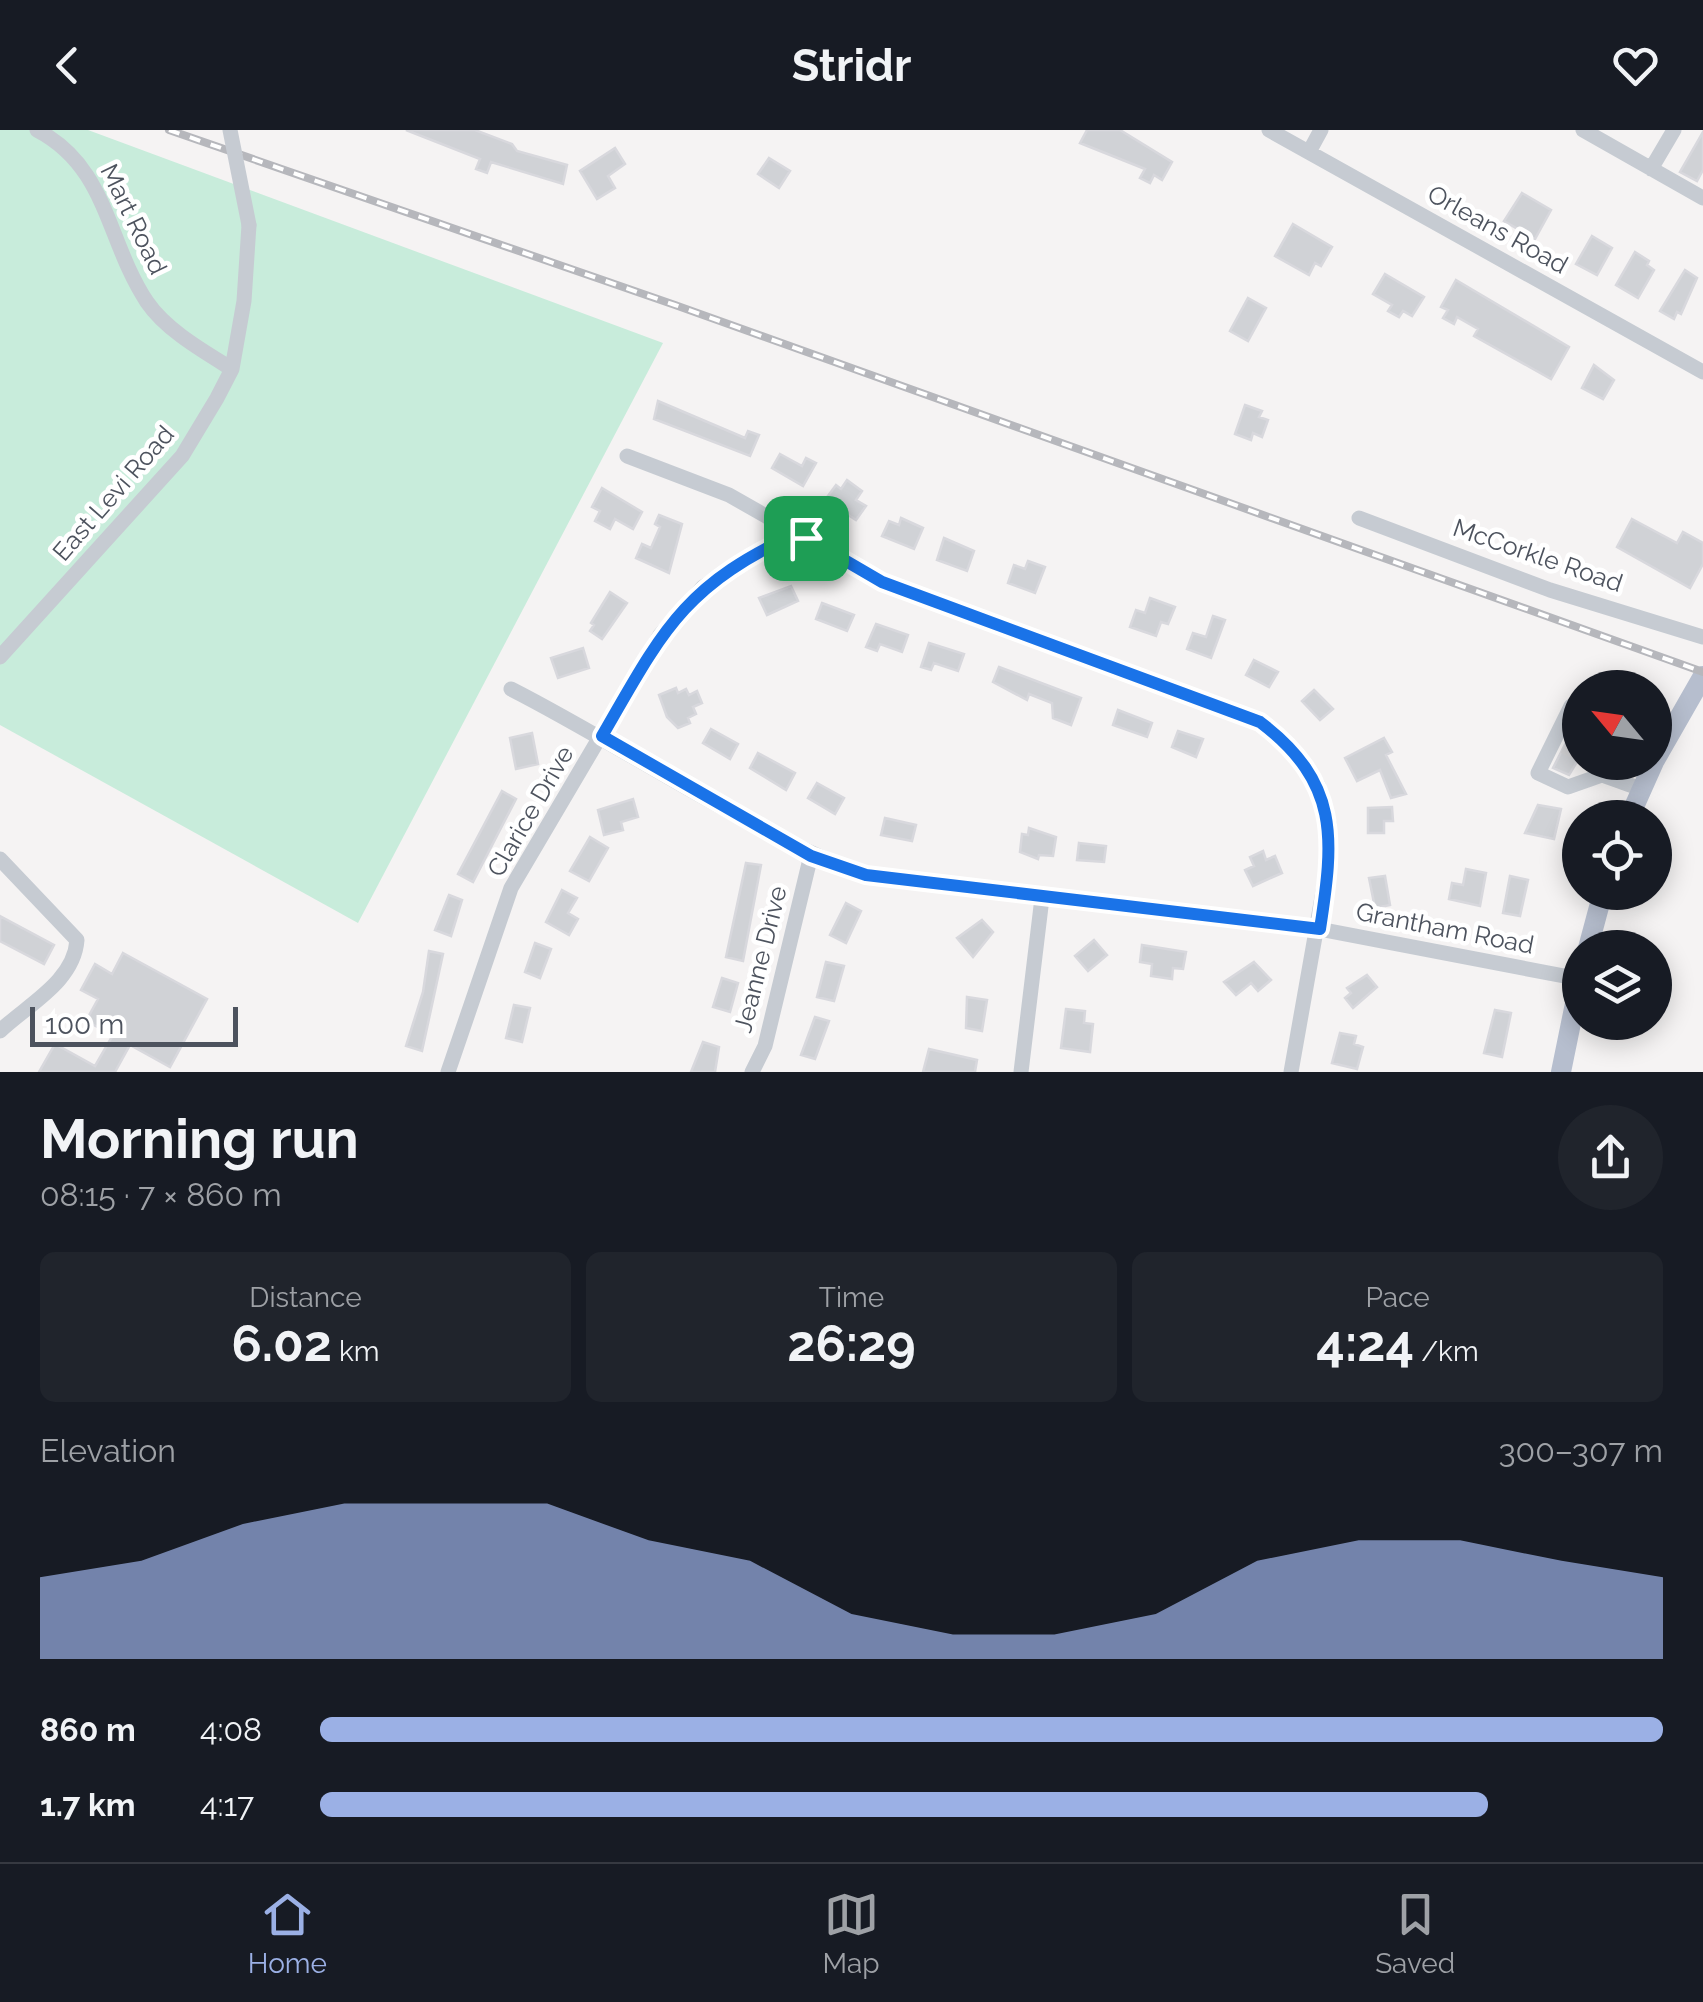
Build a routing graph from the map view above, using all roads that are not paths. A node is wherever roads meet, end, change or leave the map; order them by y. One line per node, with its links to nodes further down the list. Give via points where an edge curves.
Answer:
1 (37, 130): 10 (street, Mart Road, via 64,144 94,184 127,268 150,306)
2 (230, 130): 10 (street, East Levi Road, bridge, via 249,225)
3 (1269, 130): 7 (street, Orleans Road)
4 (1321, 130): 7 (street)
5 (1583, 130): 8 (street)
6 (1674, 130): 8 (street)
7 (1308, 152): 11 (street, Orleans Road)
8 (1651, 169): 9 (street)
9 (1703, 198)
10 (232, 369): 16 (street, East Levi Road, via 182,456)
11 (1703, 372)
12 (628, 456): 14 (street, via 730,495)
13 (1359, 518): 15 (street, McCorkle Road, via 1550,590)
14 (798, 533): 21 (street, Clarice Drive, via 703,587 660,635); 30 (street, via 882,582 1232,708 1273,732 1308,769 1327,810 1330,852)
15 (1703, 636)
16 (0, 657)
17 (1703, 676): 19 (main road)
18 (511, 689): 21 (street, Grantham Road)
19 (1672, 728)
20 (1562, 734): 22 (street, via 1538,773 1568,787)
21 (602, 736): 27 (street, Grantham Road); 34 (street, Clarice Drive, via 511,888)
22 (1580, 780)
23 (1627, 780): 25 (street)
24 (1646, 780): 25 (main road)
25 (1642, 789): 26 (main road)
26 (1637, 800)
27 (811, 856): 29 (street, Grantham Road, via 866,875); 35 (street, Jeanne Drive, via 765,1046)
28 (0, 859): 32 (street, via 77,940 40,1001)
29 (1042, 898): 30 (street, Grantham Road); 36 (street)
30 (1320, 929): 31 (street, Grantham Road); 37 (street)
31 (1562, 975)
32 (0, 1030)
33 (1567, 1040): 38 (main road)
34 (448, 1072)
35 (752, 1072)
36 (1021, 1072)
37 (1291, 1072)
38 (1561, 1072)

